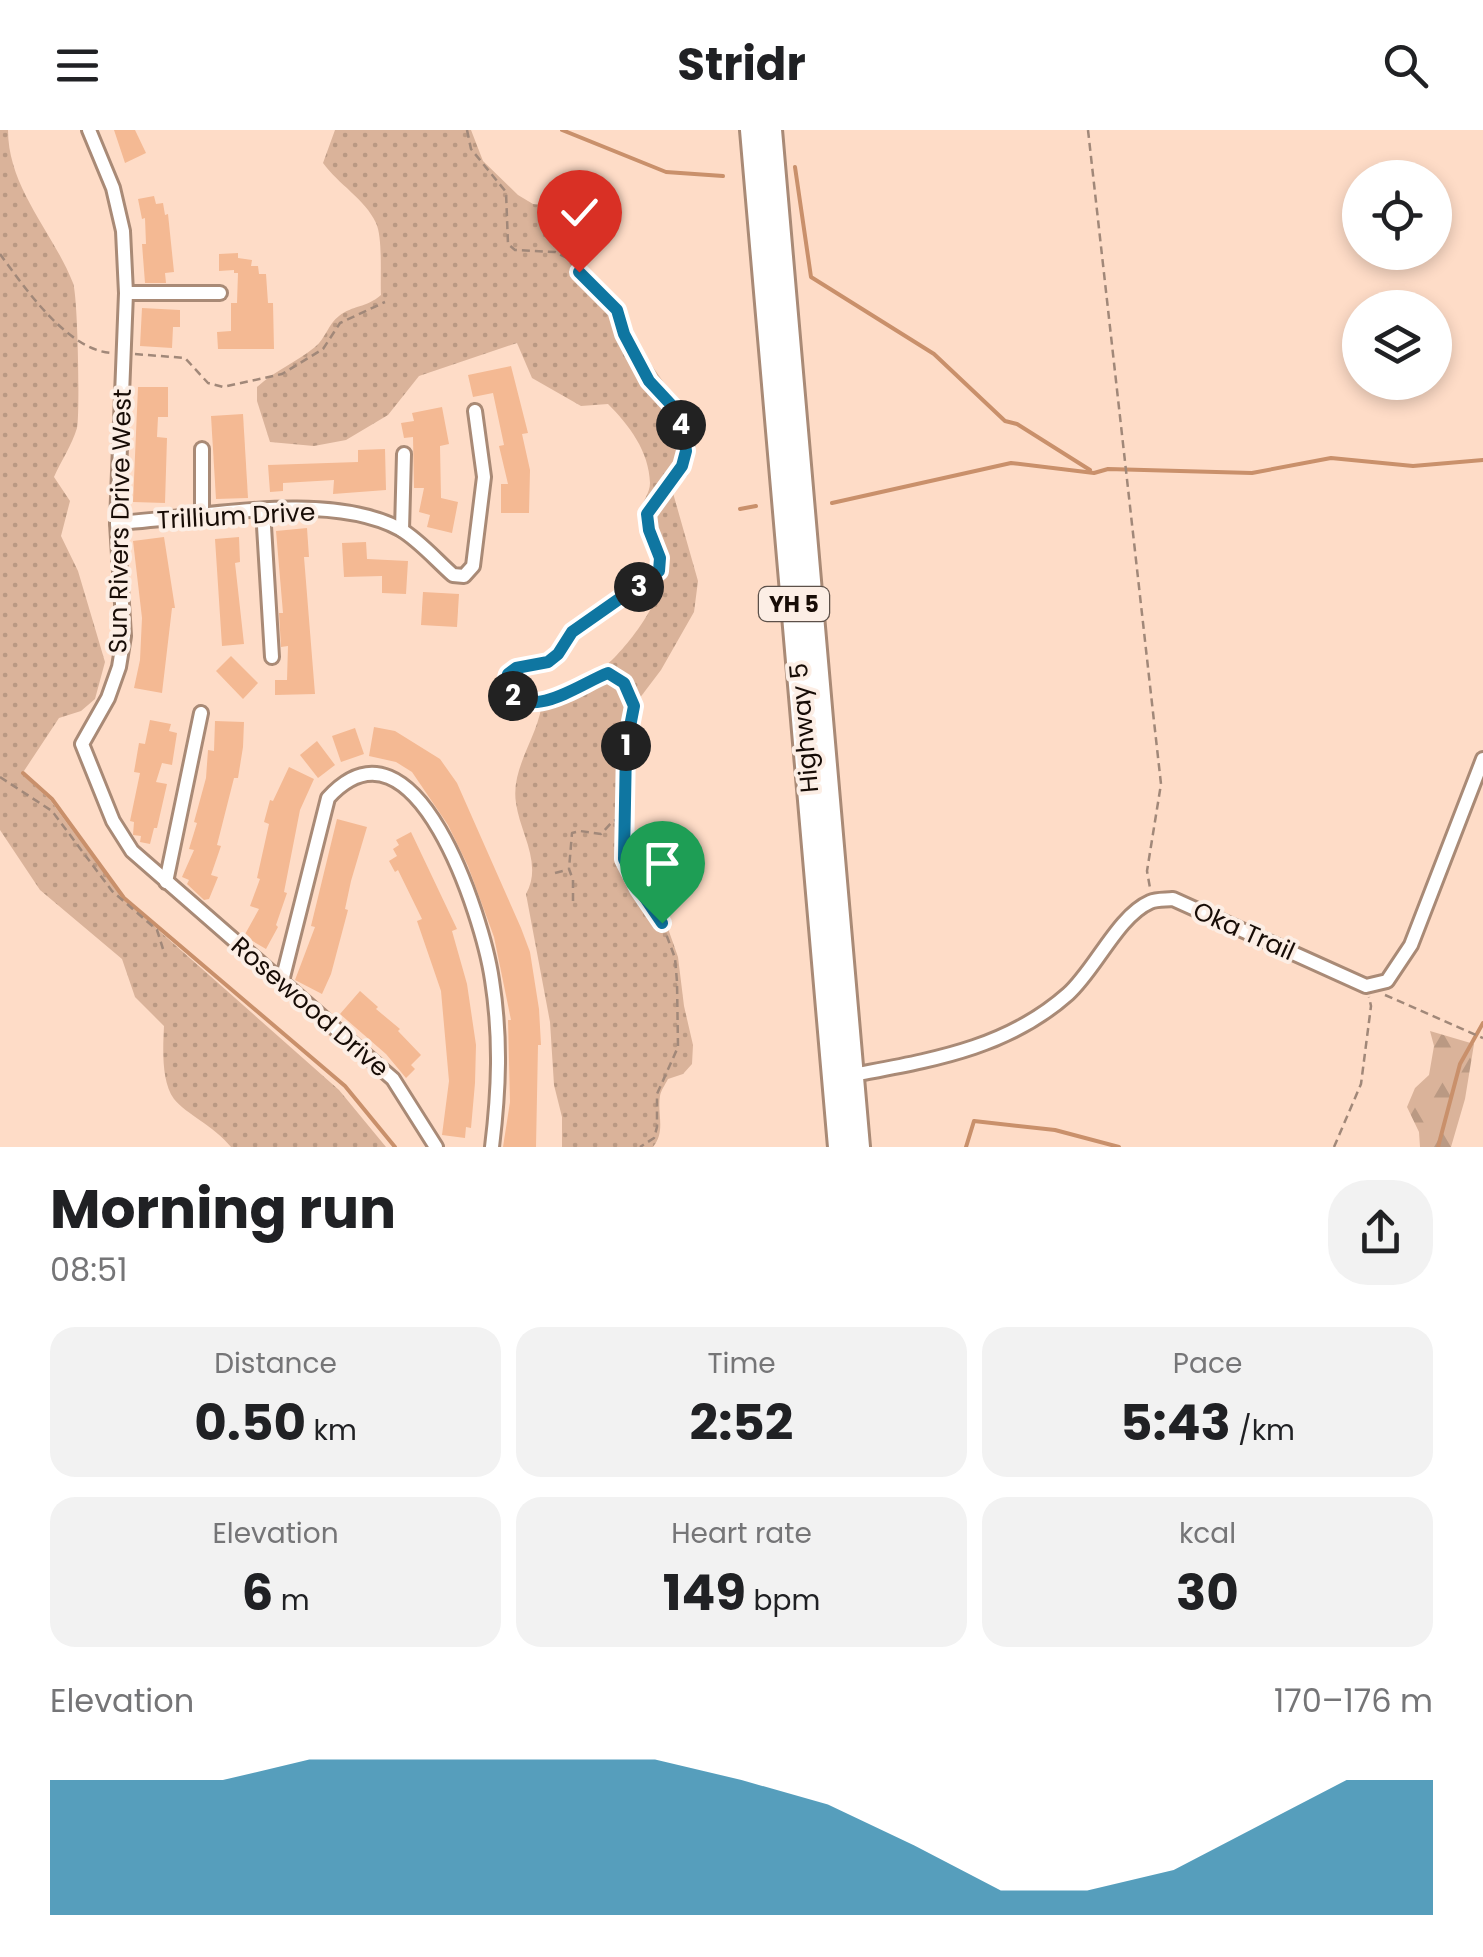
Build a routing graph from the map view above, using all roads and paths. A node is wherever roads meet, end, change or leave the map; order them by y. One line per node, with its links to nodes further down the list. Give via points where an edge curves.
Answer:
1 (90, 130): 7 (street, Sun Rivers Drive West, via 123,231)
2 (468, 130): 22 (path, via 471,149 506,192 508,244 567,258 608,300 649,381 676,410 684,436 682,466 647,514 659,571 572,632 548,662 516,668 505,685 523,702 542,702 608,673 624,683 634,706)
3 (752, 130): 36 (highway, Highway 5 / YH 5)
4 (770, 130): 32 (highway, Highway 5 / YH 5)
5 (1088, 130): 26 (path, via 1162,784 1146,871)
6 (0, 254): 10 (path, via 71,337 104,354)
7 (126, 293): 8 (street); 10 (street, Sun Rivers Drive West)
8 (220, 293)
9 (385, 302): 10 (path, via 340,323 324,349 282,374 222,386 208,383 185,358)
10 (122, 354): 16 (street, Sun Rivers Drive West)
11 (475, 410): 17 (street, Trillium Drive, via 484,477 474,566 464,576 453,575)
12 (202, 450): 15 (street)
13 (404, 454): 17 (street)
14 (264, 510): 15 (street, Trillium Drive); 17 (street, Trillium Drive, via 360,514); 18 (street)
15 (202, 517): 16 (street, Trillium Drive)
16 (117, 523): 25 (street, Sun Rivers Drive West, via 124,636 108,698 82,744 132,852)
17 (402, 530)
18 (272, 657)
19 (201, 713): 25 (street)
20 (1483, 758): 30 (street, via 1411,945 1388,980)
21 (0, 777): 28 (path, via 52,812 112,891 157,930)
22 (624, 817): 23 (path, via 601,834 572,833); 35 (path, via 624,859 662,923 674,958 680,1026 657,1094 658,1127)
23 (569, 869): 24 (path); 27 (path)
24 (555, 873)
25 (166, 882): 29 (street, Rosewood Drive)
26 (1152, 900): 30 (street, Oka Trail, via 1173,900); 32 (street, via 1070,992 1034,1021 947,1057)
27 (573, 901)
28 (164, 949)
29 (282, 981): 33 (street, Rosewood Drive, via 393,1079); 34 (street, via 328,798 346,779 366,772 390,776 410,789 436,824 470,898 492,978 500,1074)
30 (1366, 986): 31 (path); 38 (path, via 1371,1006 1361,1084)
31 (1483, 1038)
32 (853, 1075): 37 (highway, Highway 5 / YH 5)
33 (436, 1147)
34 (492, 1147)
35 (640, 1147)
36 (840, 1147)
37 (858, 1147)
38 (1334, 1147)

